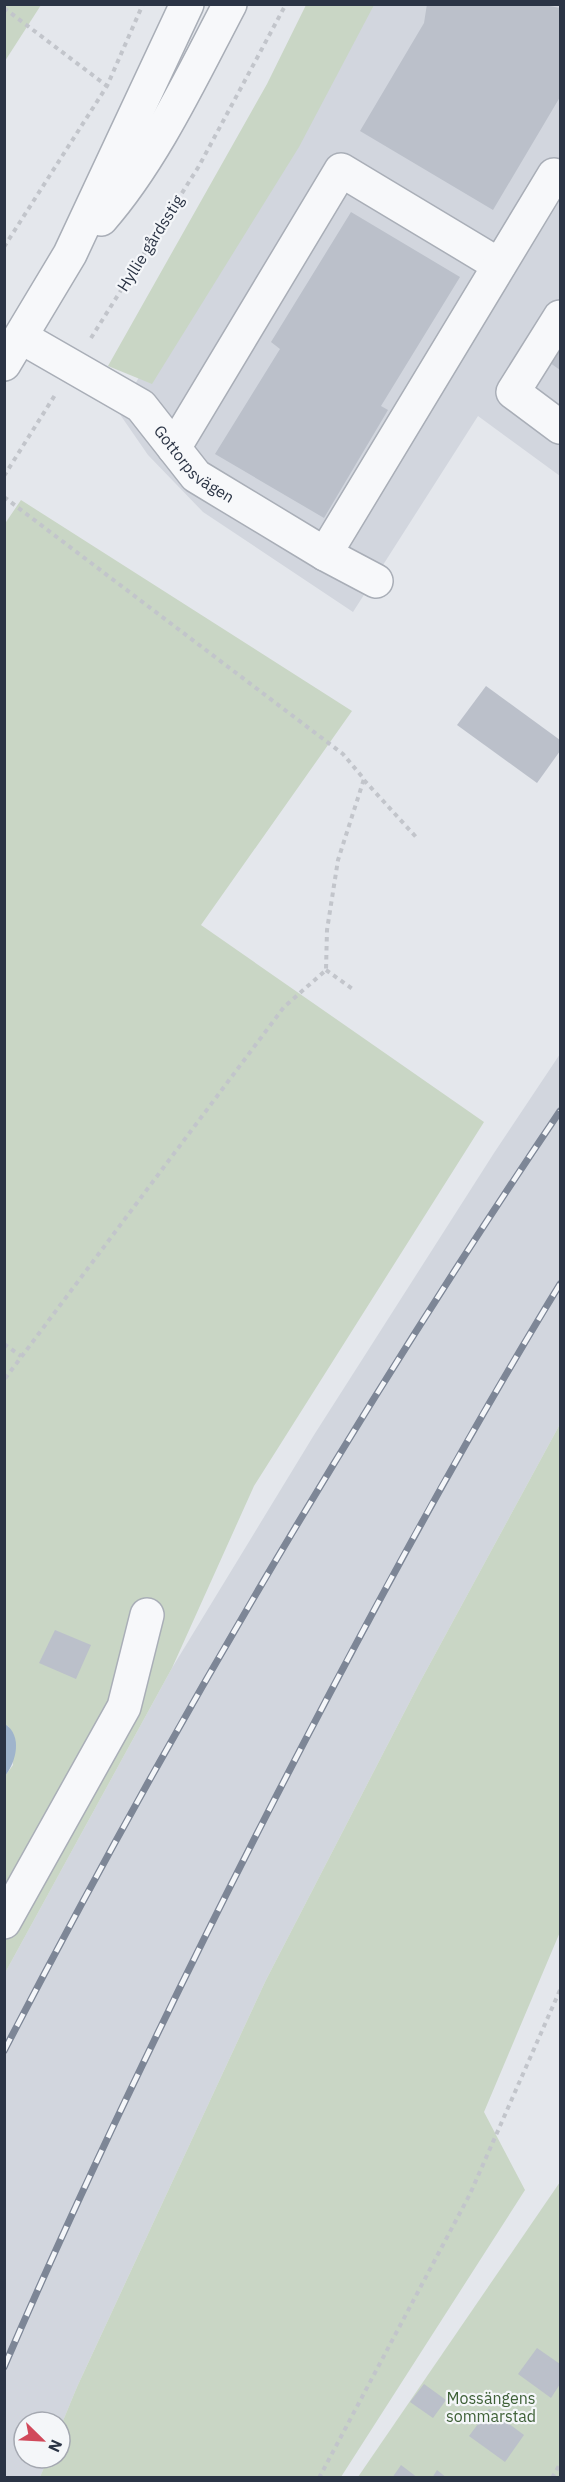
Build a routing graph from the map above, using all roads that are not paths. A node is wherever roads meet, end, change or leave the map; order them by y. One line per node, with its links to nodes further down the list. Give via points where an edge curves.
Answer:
1 (187, 4): 4 (street, Gottorpsvägen)
2 (230, 4): 4 (street, Gottorpsvägen, via 174,110 121,197)
3 (554, 175): 5 (street)
4 (70, 254): 7 (street, Gottorpsvägen)
5 (499, 265): 9 (street, via 341,170); 10 (street)
6 (561, 317): 8 (street, via 513,392)
7 (13, 350): 9 (street, Gottorpsvägen, via 72,366 141,406)
8 (561, 427)
9 (174, 448): 10 (street, Gottorpsvägen, via 196,477)
10 (325, 555): 11 (street, Gottorpsvägen)
11 (376, 581)
12 (147, 1615): 13 (street, via 124,1707)
13 (4, 1922)

